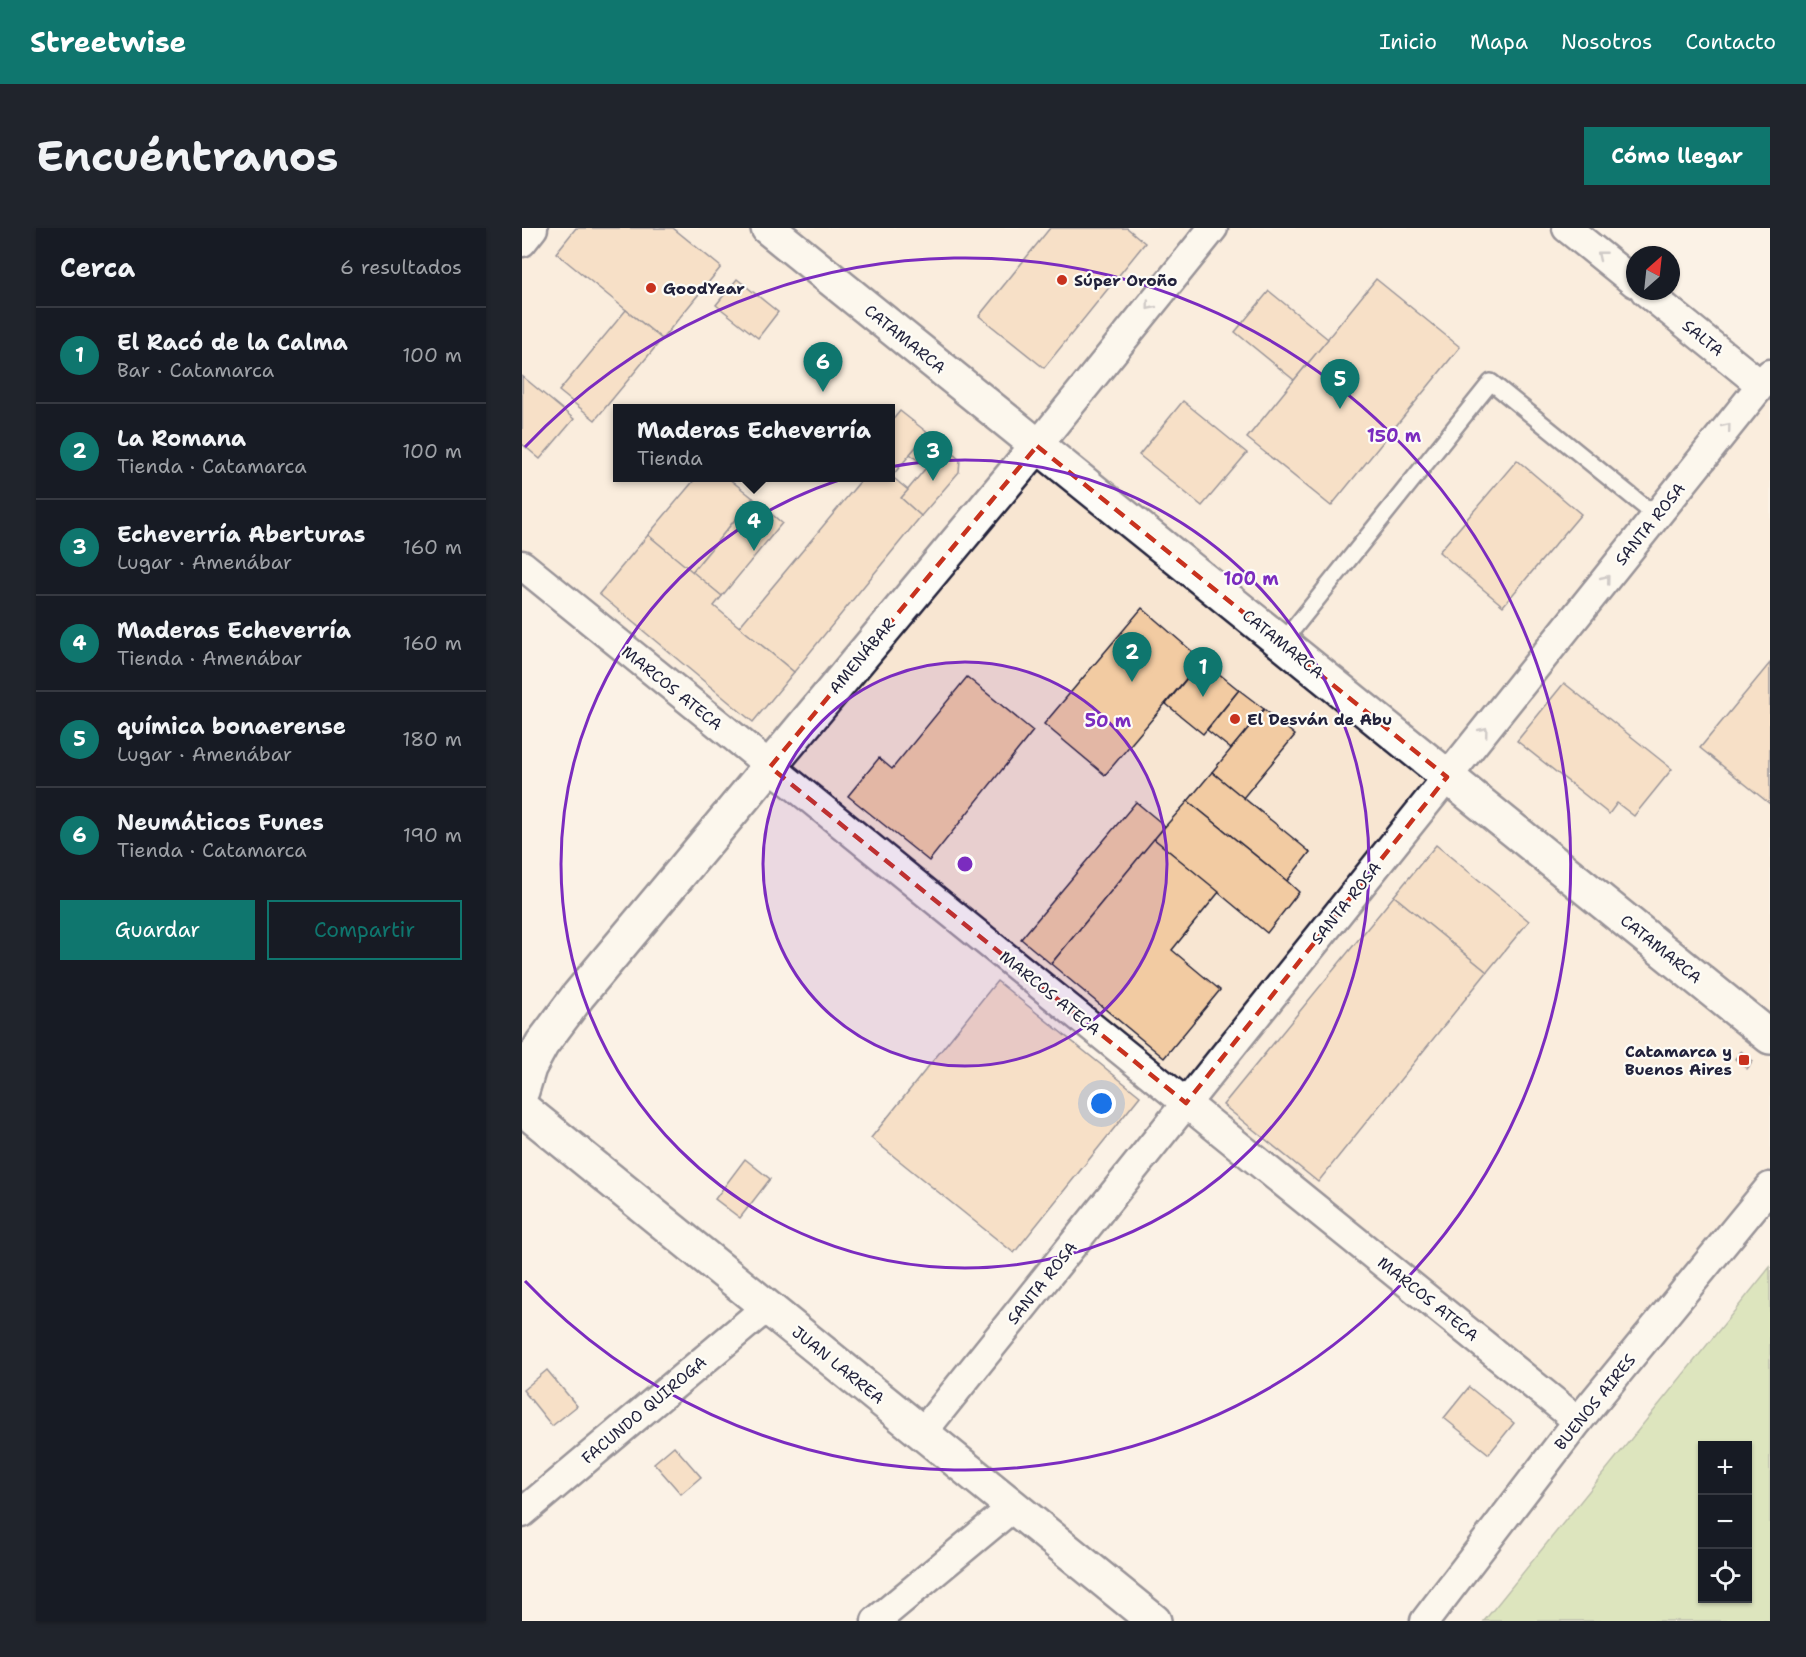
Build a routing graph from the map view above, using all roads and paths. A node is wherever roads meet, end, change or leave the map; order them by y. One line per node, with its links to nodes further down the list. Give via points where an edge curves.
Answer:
1 (534, 228): 5 (street)
2 (768, 228): 9 (street, CATAMARCA)
3 (1213, 228): 9 (street, AMENÁBAR, one-way to 9)
4 (1567, 228): 6 (street, one-way to 4)
5 (522, 242)
6 (1626, 276)
7 (1657, 300): 8 (street, SALTA)
8 (1766, 379): 10 (street, SANTA ROSA, one-way to 8)
9 (1037, 446): 12 (street, CATAMARCA); 13 (street, AMENÁBAR)
10 (1656, 516): 12 (lane, via 1491,382); 14 (street, SANTA ROSA, one-way to 10)
11 (522, 565): 13 (street, MARCOS ATECA)
12 (1282, 643): 14 (street, CATAMARCA)
13 (770, 767): 16 (street, AMENÁBAR, via 565,1013 529,1068); 17 (street, MARCOS ATECA)
14 (1447, 777): 15 (street, CATAMARCA); 17 (street, SANTA ROSA)
15 (1770, 1037)
16 (522, 1091)
17 (1186, 1103): 21 (street, MARCOS ATECA); 22 (street, SANTA ROSA)
18 (522, 1108): 20 (street, JUAN LARREA)
19 (1770, 1187): 21 (street, BUENOS AIRES)
20 (767, 1307): 22 (street, JUAN LARREA); 24 (street, FACUNDO QUIROGA)
21 (1578, 1421): 27 (street, BUENOS AIRES)
22 (922, 1433): 23 (street, JUAN LARREA)
23 (1013, 1507): 25 (street); 26 (street, JUAN LARREA)
24 (522, 1513)
25 (876, 1621)
26 (1154, 1621)
27 (1425, 1621)

